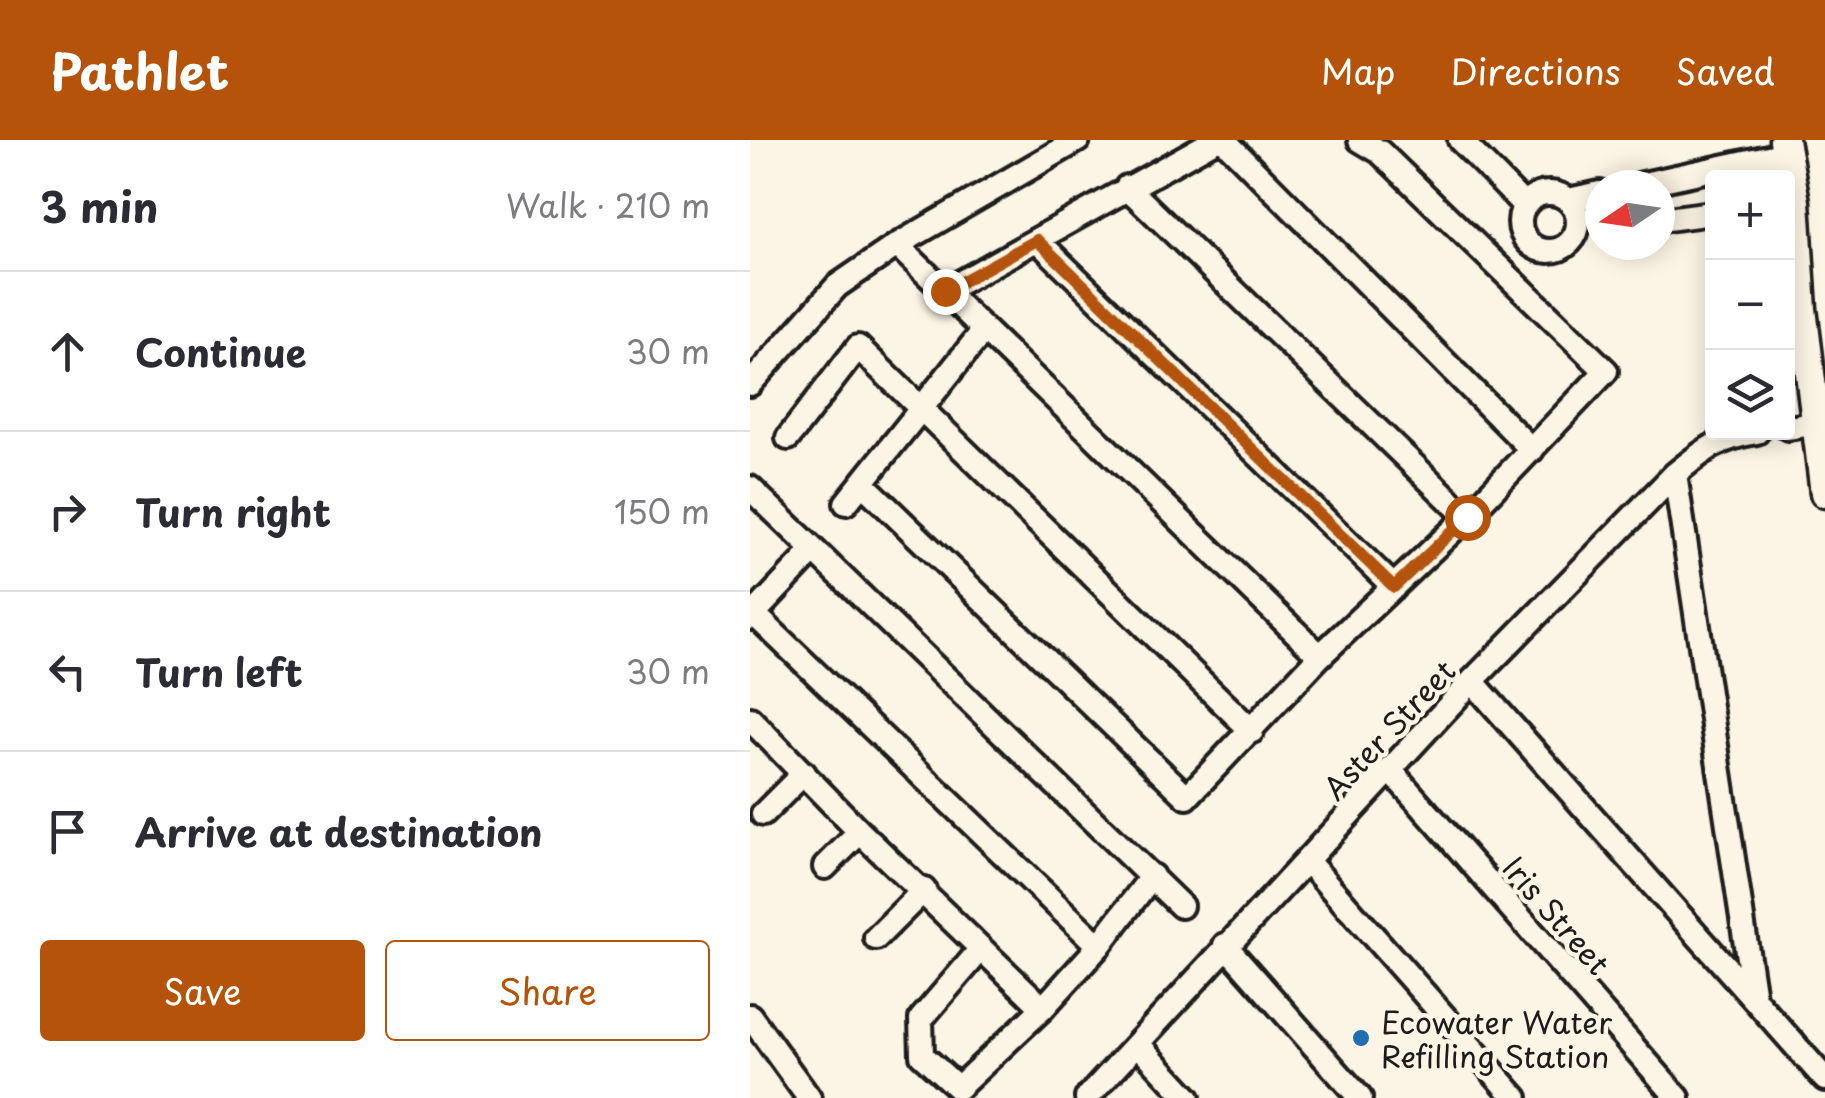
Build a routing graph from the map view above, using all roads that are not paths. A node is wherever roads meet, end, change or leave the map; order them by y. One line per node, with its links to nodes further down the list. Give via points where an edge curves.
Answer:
1 (1078, 140): 20 (street)
2 (1215, 140): 9 (street)
3 (1224, 140): 30 (street)
4 (1360, 140): 30 (street, via 1606,371)
5 (1460, 140): 12 (street)
6 (1785, 146): 7 (street)
7 (1680, 176): 8 (street); 14 (street)
8 (1675, 177)
9 (1128, 187): 19 (street); 36 (street)
10 (1585, 197): 11 (street)
11 (1569, 200): 12 (street, via 1546,192); 17 (street)
12 (1524, 204): 18 (street, via 1520,228 1535,248 1560,249)
13 (1705, 214): 14 (street)
14 (1685, 217): 15 (street)
15 (1675, 218)
16 (1795, 220): 22 (main road)
17 (1585, 225)
18 (1585, 232)
19 (1037, 240): 21 (street); 38 (street)
20 (897, 245): 21 (street); 24 (street, via 837,286)
21 (945, 291): 23 (street)
22 (1814, 306): 26 (main road)
23 (983, 332): 25 (street); 40 (street)
24 (750, 384)
25 (922, 411): 28 (street, via 858,347); 32 (street); 43 (street)
26 (1819, 424): 27 (street); 34 (main road)
27 (1795, 427)
28 (788, 438)
29 (1724, 440): 31 (street, Aster Street)
30 (1532, 450): 36 (street)
31 (1675, 474): 41 (street, Aster Street); 57 (street)
32 (862, 483): 35 (street); 43 (street, via 1187,796)
33 (750, 488): 37 (street)
34 (1825, 493)
35 (846, 503)
36 (1467, 517): 38 (street)
37 (814, 550): 39 (street); 50 (street)
38 (1394, 587): 40 (street)
39 (752, 616): 55 (street)
40 (1320, 656): 43 (street)
41 (1472, 681): 44 (street, Aster Street); 57 (street)
42 (750, 719): 45 (street)
43 (1252, 732)
44 (1391, 771): 48 (street, Aster Street); 67 (street, Iris Street)
45 (804, 774): 46 (street); 47 (street)
46 (763, 814)
47 (860, 832): 49 (street); 51 (street)
48 (1307, 861): 54 (street, Aster Street); 66 (street)
49 (825, 867)
50 (1152, 876): 52 (street); 55 (street)
51 (924, 890): 53 (street); 56 (street)
52 (1180, 906)
53 (876, 938)
54 (1226, 945): 60 (street, Aster Street); 65 (street)
55 (1099, 946): 58 (street)
56 (980, 950): 58 (street); 58 (street, via 921,1019 922,1055 958,1088)
57 (1754, 998): 61 (street)
58 (1043, 1008)
59 (750, 1016): 62 (street)
60 (1138, 1044): 63 (street, Aster Street); 64 (street)
61 (1825, 1078)
62 (809, 1098)
63 (1087, 1098)
64 (1188, 1098)
65 (1360, 1098)
66 (1516, 1098)
67 (1678, 1098)

